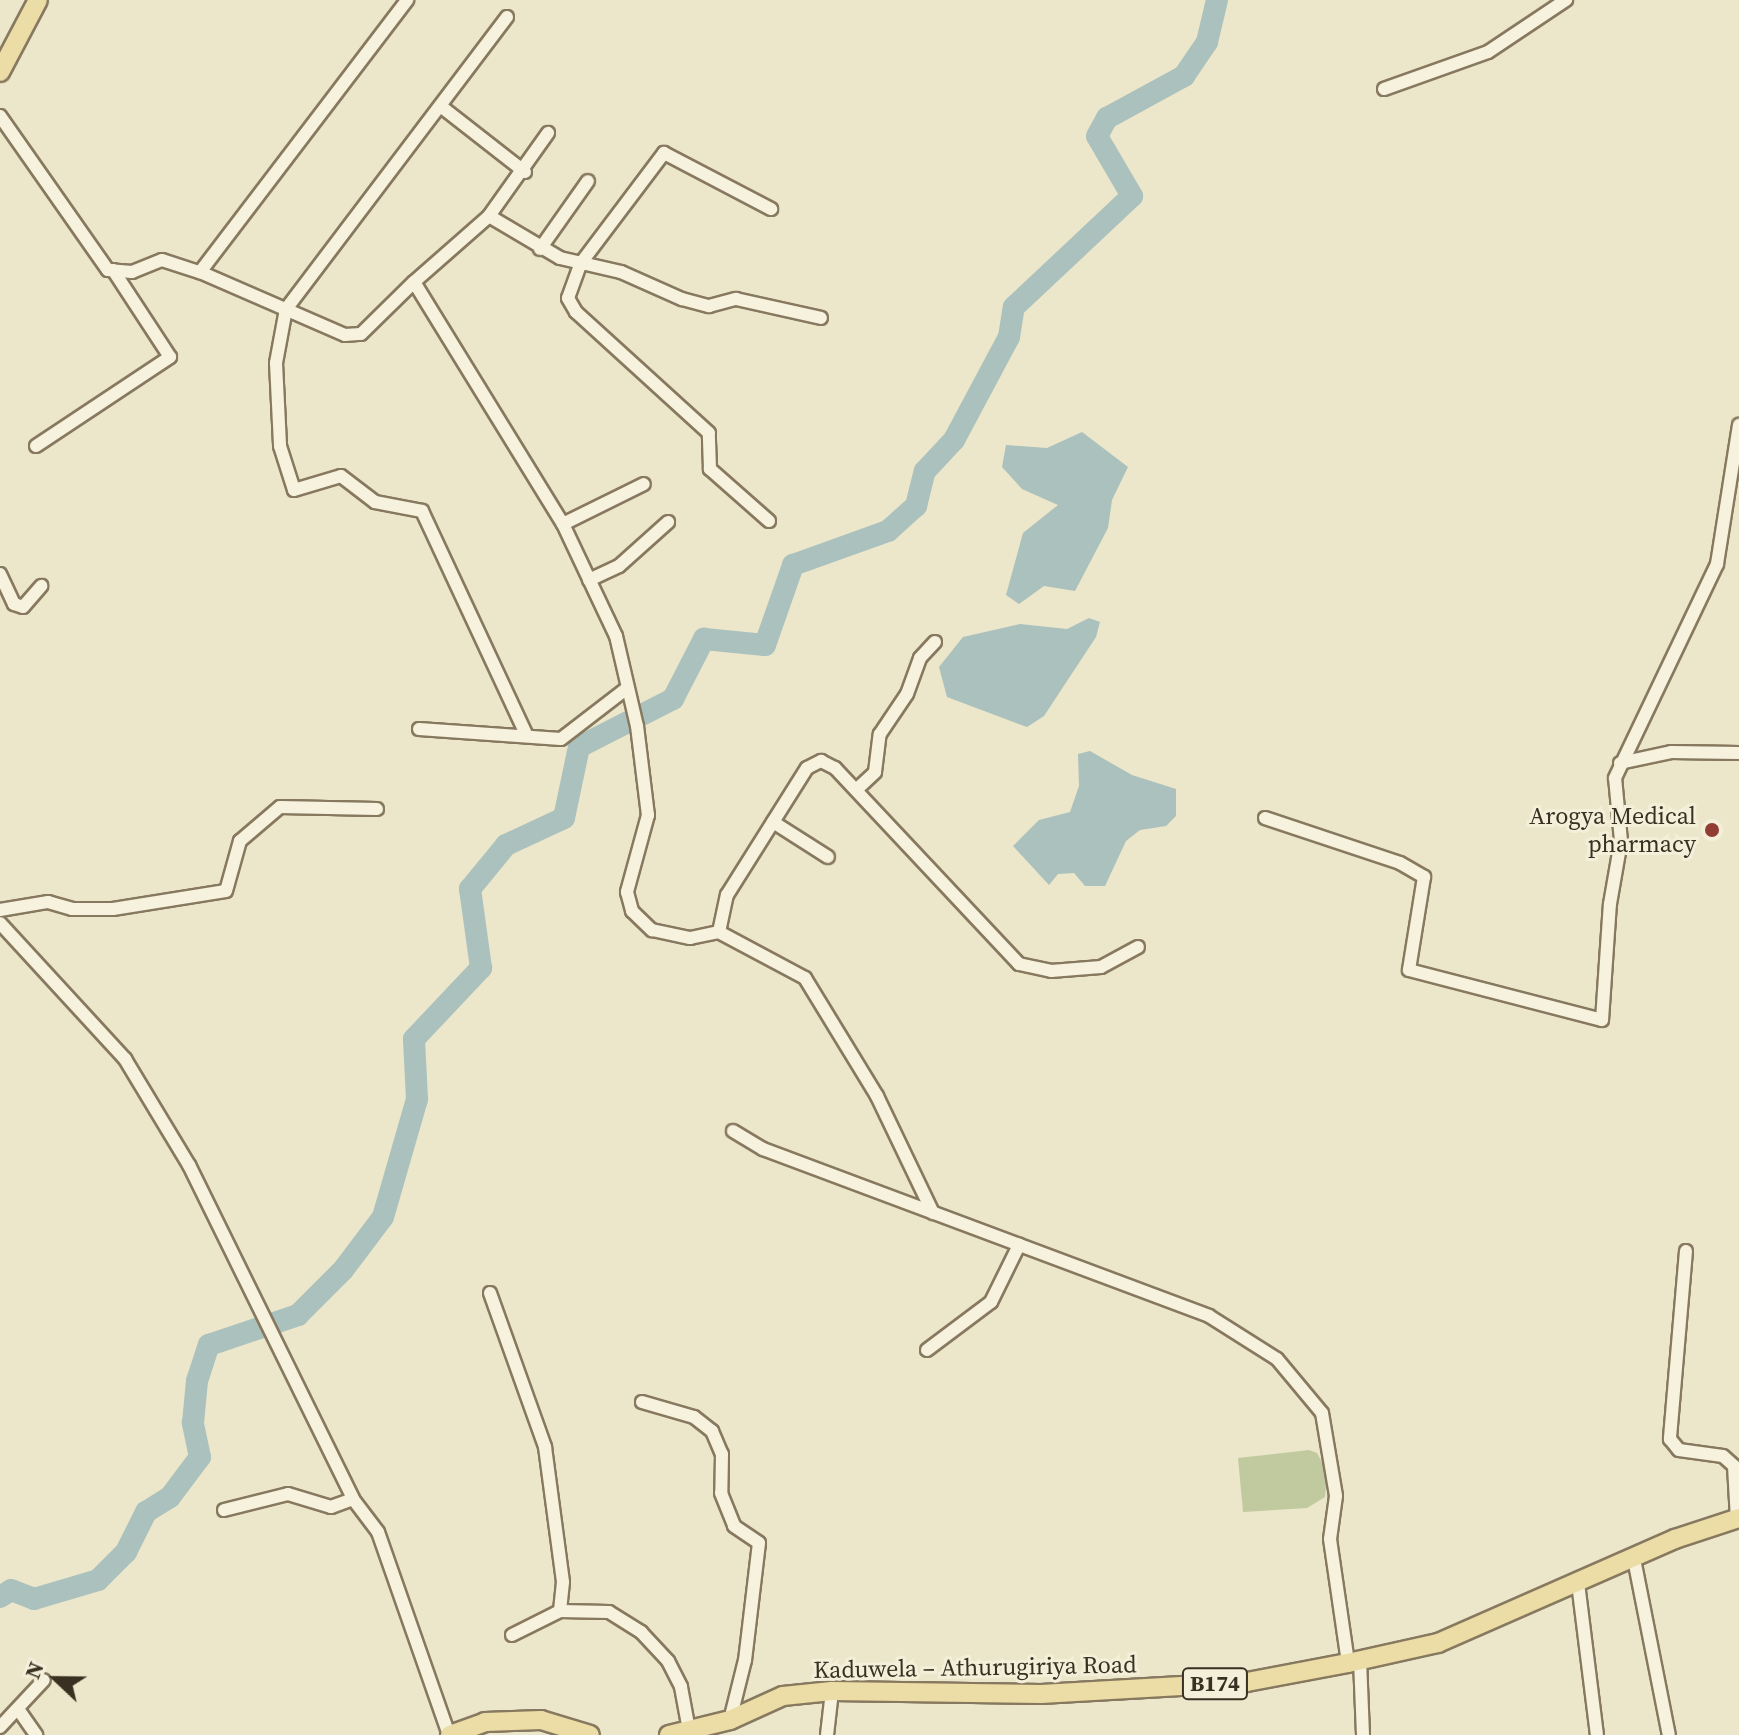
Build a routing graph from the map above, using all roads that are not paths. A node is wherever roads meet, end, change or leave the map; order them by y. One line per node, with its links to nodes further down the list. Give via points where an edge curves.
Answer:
1 (38, 0): 5 (main road)
2 (407, 0): 17 (street)
3 (1566, 0): 6 (street, via 1488,52)
4 (507, 17): 7 (street)
5 (0, 72)
6 (1384, 89)
7 (443, 108): 10 (street); 19 (street)
8 (0, 116): 16 (street, via 88,246)
9 (548, 133): 10 (street)
10 (525, 172): 13 (street)
11 (588, 181): 14 (street)
12 (771, 209): 15 (street, via 664,153)
13 (489, 216): 14 (street); 18 (street)
14 (540, 249): 15 (street)
15 (581, 263): 20 (street, via 709,306 736,299); 24 (street, via 568,298 571,305 709,433 710,469)
16 (113, 270): 17 (street, via 132,272 162,260); 22 (street, via 170,357)
17 (200, 272): 19 (street)
18 (414, 282): 19 (street, via 361,334 345,335); 26 (street)
19 (286, 309): 33 (street, via 276,363 277,391 280,446 294,490 341,476 375,502 422,511)
20 (821, 318)
21 (1739, 425): 35 (street, via 1717,564)
22 (36, 446)
23 (644, 484): 26 (street)
24 (769, 521)
25 (668, 522): 28 (street, via 619,566)
26 (563, 524): 28 (street)
27 (0, 574): 29 (street, via 14,604 23,607)
28 (589, 580): 31 (street, via 616,636)
29 (41, 586)
30 (935, 642): 36 (street, via 920,658 907,694 880,734 875,772)
31 (626, 689): 33 (street, via 561,739); 43 (street, via 637,726 648,815 627,892 632,911 652,930 690,938)
32 (419, 729): 33 (street)
33 (526, 734)
34 (1739, 753): 35 (street, via 1671,752)
35 (1620, 763): 38 (street, via 1615,778 1621,841 1610,904 1602,1020 1409,970 1424,877 1400,863)
36 (856, 790): 39 (street, via 821,761 807,768); 44 (street, via 1019,964 1051,971 1101,967)
37 (377, 809): 41 (street, via 280,807 240,841 226,891 113,909 72,909 48,902)
38 (1265, 818)
39 (773, 822): 40 (street); 43 (street, via 727,895)
40 (828, 857)
41 (0, 910)
42 (0, 923): 52 (street, via 125,1059 189,1165)
43 (719, 932): 46 (street, via 805,978 877,1096)
44 (1138, 947)
45 (733, 1131): 46 (street, via 763,1149)
46 (933, 1213): 47 (street)
47 (1019, 1245): 50 (street, via 991,1302); 59 (street, via 1209,1316 1277,1359 1322,1413 1336,1496 1330,1539)
48 (1686, 1251): 54 (street, via 1670,1439 1679,1450 1723,1456 1734,1466)
49 (490, 1293): 57 (street, via 545,1447 563,1582)
50 (927, 1350)
51 (642, 1402): 63 (street, via 694,1417 712,1431 722,1454 721,1493 734,1526 759,1543 745,1660)
52 (353, 1499): 53 (street, via 331,1507 288,1494); 67 (street, via 378,1532)
53 (224, 1510)
54 (1738, 1519): 55 (main road, Kaduwela – Athurugiriya Road / B174)
55 (1634, 1559): 56 (main road, Kaduwela – Athurugiriya Road / B174); 73 (street)
56 (1578, 1583): 59 (main road, Kaduwela – Athurugiriya Road / B174, via 1438,1643); 72 (street)
57 (560, 1611): 58 (street); 65 (street, via 609,1612 641,1632 668,1661 681,1687)
58 (512, 1635)
59 (1354, 1662): 61 (main road, Kaduwela – Athurugiriya Road / B174, via 1247,1682 1057,1694); 71 (street)
60 (44, 1680): 62 (street)
61 (832, 1691): 63 (main road, Kaduwela – Athurugiriya Road / B174, via 783,1696); 70 (street)
62 (18, 1709): 64 (street); 66 (street)
63 (730, 1720): 65 (main road, Kaduwela – Athurugiriya Road / B174)
64 (0, 1727)
65 (689, 1730): 69 (main road, Kaduwela – Athurugiriya Road / B174)
66 (36, 1735)
67 (450, 1735): 68 (main road, via 485,1722 541,1720)
68 (590, 1735)
69 (669, 1735)
70 (827, 1735)
71 (1363, 1735)
72 (1597, 1735)
73 (1669, 1735)

